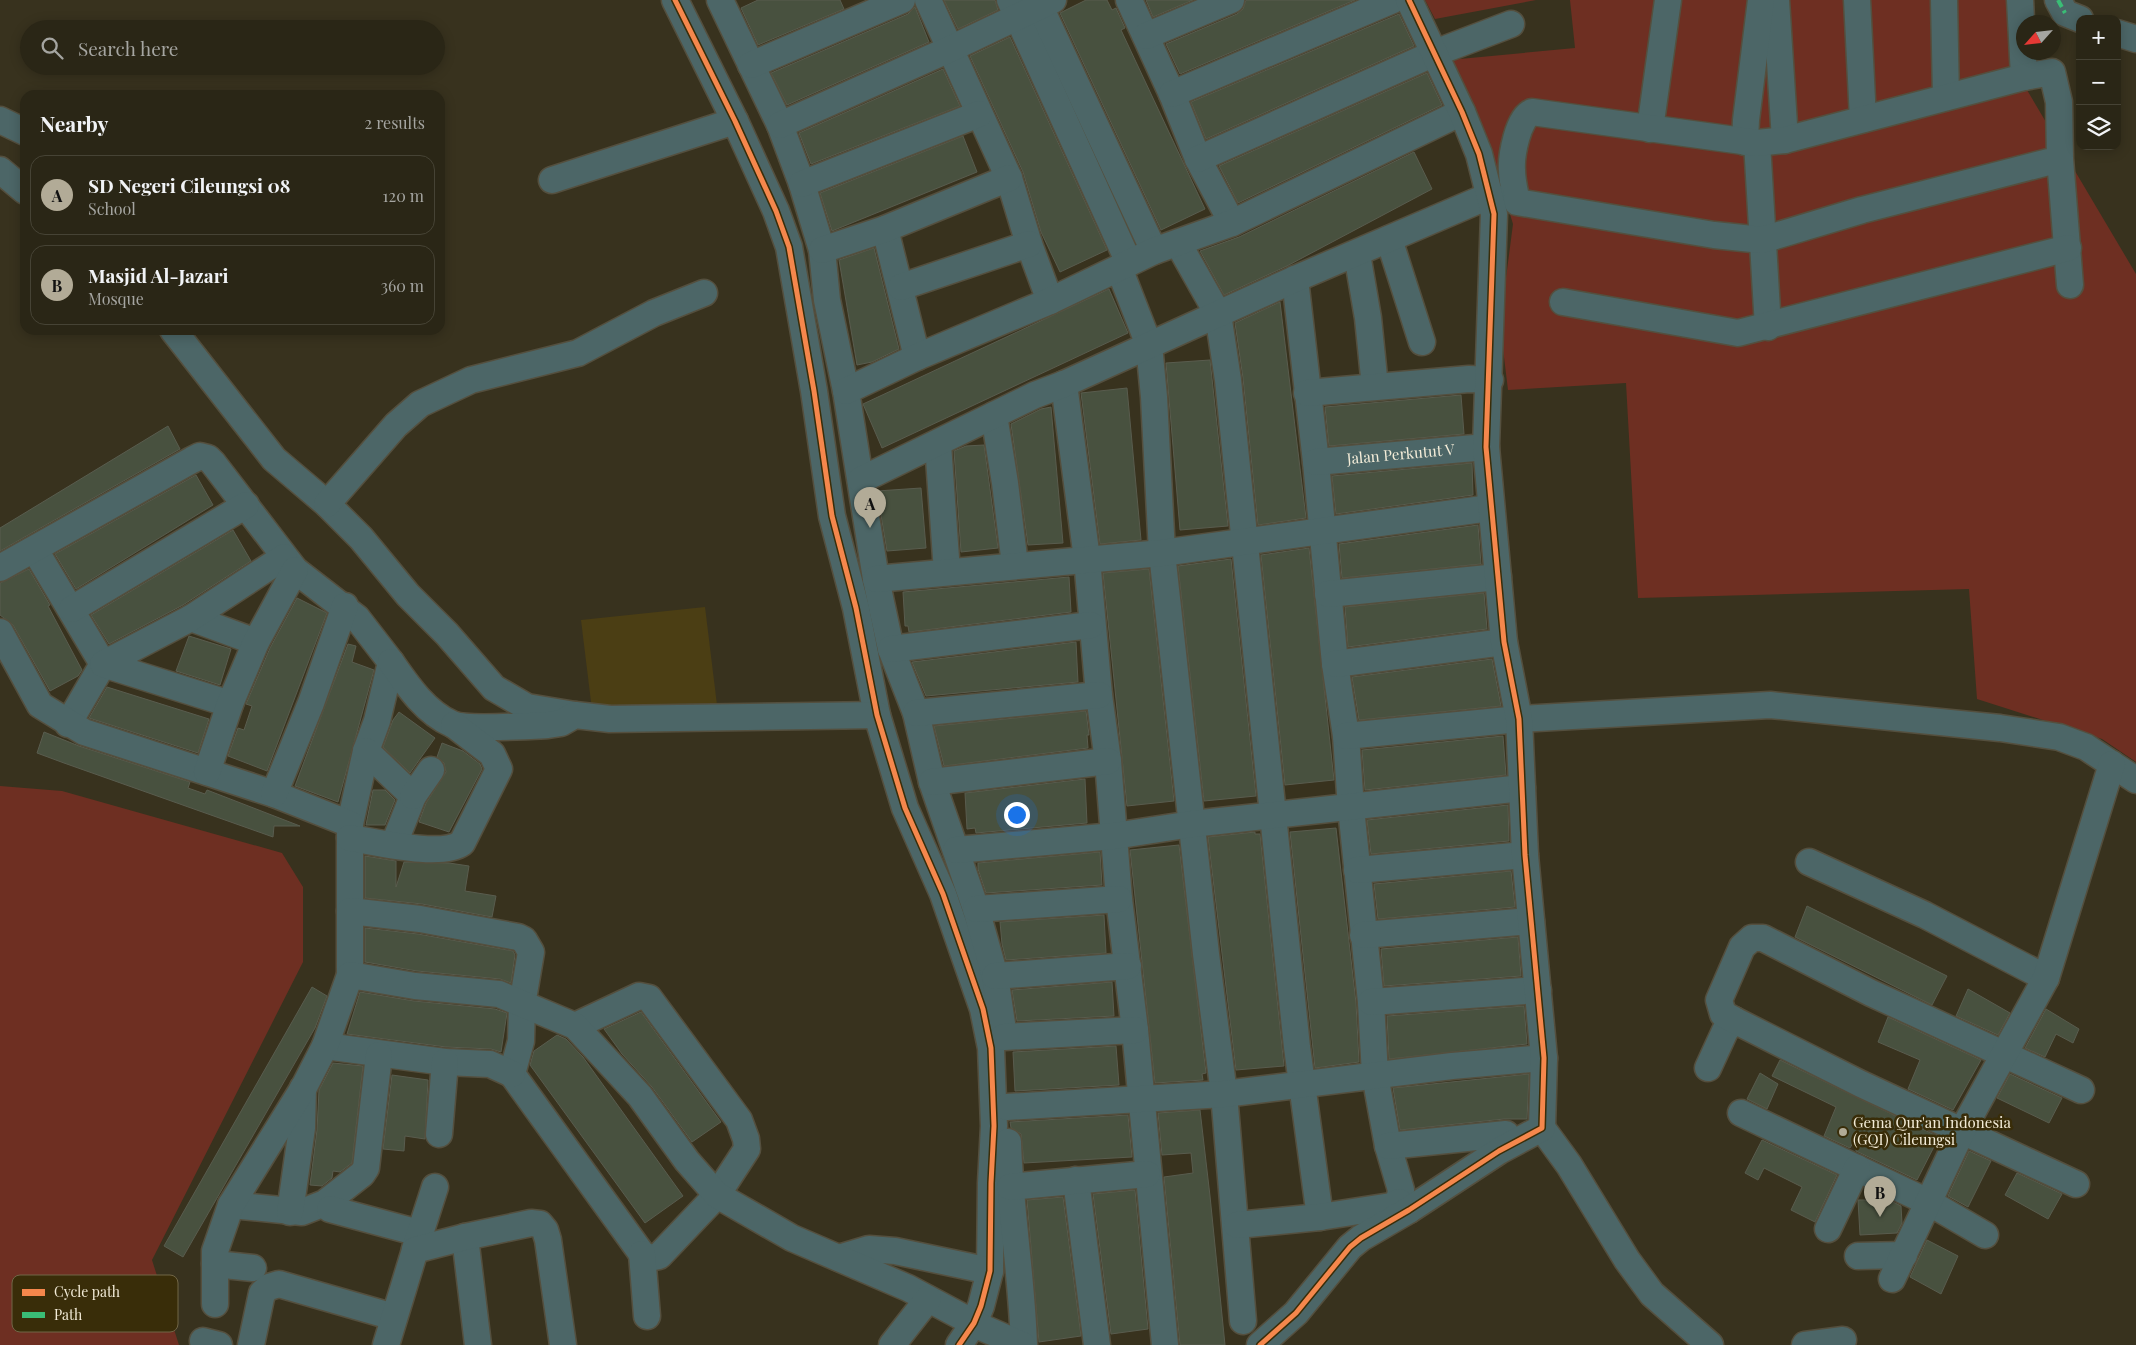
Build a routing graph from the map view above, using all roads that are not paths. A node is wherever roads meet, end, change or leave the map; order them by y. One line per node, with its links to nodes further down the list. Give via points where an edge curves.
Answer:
1 (675, 0): 33 (street)
2 (902, 0): 17 (street)
3 (928, 0): 23 (street)
4 (1129, 0): 21 (street)
5 (1231, 0): 21 (street)
6 (1393, 0): 27 (street)
7 (1409, 0): 24 (street)
8 (1668, 0): 35 (street)
9 (1761, 0): 38 (street, via 1746,120)
10 (1776, 0): 37 (street)
11 (1857, 0): 31 (street)
12 (1944, 0): 28 (street)
13 (2020, 0): 26 (street)
14 (2058, 0): 18 (street, via 2065,13)
15 (726, 2): 25 (street)
16 (1031, 5): 23 (street); 53 (street); 57 (street)
17 (859, 8): 25 (street)
18 (2076, 17)
19 (1511, 24): 24 (street)
20 (2121, 34): 22 (street)
21 (1146, 36): 27 (street)
22 (2136, 39)
23 (950, 49): 30 (street); 34 (street)
24 (1435, 53): 29 (street); 39 (street)
25 (751, 65): 34 (street)
26 (2024, 77): 28 (street); 40 (street, via 2052,72 2059,102)
27 (1172, 94): 39 (street)
28 (1946, 97): 31 (street)
29 (1462, 112): 47 (street, via 1479,154); 48 (street)
30 (979, 114): 42 (street); 44 (street)
31 (1863, 119): 37 (street)
32 (0, 120): 36 (street)
33 (735, 121): 43 (street); 110 (street, via 789,247 832,516 858,617)
34 (780, 126): 44 (street)
35 (1650, 129): 38 (street); 46 (street, via 1538,112 1526,114 1521,121 1511,168)
36 (20, 130)
37 (1785, 140): 38 (street)
38 (1751, 142): 51 (street)
39 (1198, 159): 48 (street)
40 (2060, 159): 51 (street, via 1862,210); 54 (street)
41 (0, 170): 45 (street)
42 (1009, 178): 49 (street); 52 (street)
43 (552, 180)
44 (802, 184): 55 (street)
45 (20, 187)
46 (1517, 202): 47 (street); 51 (street)
47 (1492, 204): 50 (street); 70 (street)
48 (1232, 223): 53 (street)
49 (886, 229): 55 (street); 60 (street)
50 (1389, 240): 56 (street); 67 (street)
51 (1762, 240): 65 (street)
52 (1028, 244): 60 (street); 62 (street)
53 (1166, 247): 57 (street); 64 (street)
54 (2068, 248): 59 (street); 65 (street)
55 (822, 250): 73 (street, via 827,300)
56 (1357, 254): 58 (street); 72 (street)
57 (1124, 265): 62 (street); 68 (street)
58 (1295, 279): 64 (street); 74 (street)
59 (2070, 285)
60 (901, 286): 69 (street)
61 (704, 293): 80 (street, via 654,313 578,353 471,380 420,404 396,425)
62 (1050, 301): 69 (street)
63 (1563, 302): 65 (street, via 1738,333)
64 (1218, 314): 68 (street); 84 (street, via 1228,380)
65 (1768, 327)
66 (177, 335): 80 (street, via 274,459)
67 (1422, 342)
68 (1149, 345): 71 (street); 86 (street, via 1156,415)
69 (917, 357): 73 (street)
70 (1490, 380): 72 (street); 77 (street)
71 (1064, 384): 75 (street); 87 (street)
72 (1375, 387): 74 (street)
73 (846, 391): 79 (street)
74 (1307, 394): 78 (street)
75 (994, 415): 76 (street); 89 (street)
76 (938, 444): 79 (street); 91 (street)
77 (1486, 447): 78 (street, Jalan Perkutut V); 82 (street)
78 (1316, 462): 83 (street)
79 (862, 480): 93 (street)
80 (327, 504): 109 (street, via 494,688 527,707)
81 (246, 505): 85 (street, via 208,458 200,456); 88 (street); 96 (street)
82 (1490, 508): 83 (street); 92 (street)
83 (1322, 530): 84 (street); 94 (street)
84 (1243, 543): 86 (street); 126 (street)
85 (35, 550): 90 (street); 96 (street)
86 (1162, 553): 87 (street); 127 (street)
87 (1087, 559): 89 (street); 98 (street)
88 (290, 563): 95 (street); 97 (street); 100 (street)
89 (1015, 565): 91 (street)
90 (0, 568)
91 (948, 572): 93 (street)
92 (1498, 577): 94 (street); 101 (street)
93 (876, 579): 102 (street)
94 (1328, 594): 105 (street)
95 (345, 606): 103 (street); 123 (street)
96 (72, 609): 104 (street)
97 (191, 618): 100 (street); 104 (street)
98 (1091, 625): 102 (street); 106 (street)
99 (0, 632): 112 (street, via 40,705)
100 (256, 642): 107 (street)
101 (1504, 642): 105 (street); 111 (street)
102 (891, 649): 108 (street)
103 (391, 662): 113 (street, via 434,714); 115 (street)
104 (103, 664): 107 (street); 112 (street)
105 (1335, 664): 114 (street)
106 (1099, 696): 108 (street); 116 (street)
107 (230, 704): 119 (street)
108 (916, 713): 121 (street)
109 (575, 715): 110 (street, via 610,719); 113 (street, via 561,723 548,725)
110 (877, 715): 195 (street, via 906,808 943,894 983,1009 991,1048 994,1126)
111 (1519, 719): 114 (street); 117 (street, via 1770,705 2059,737 2086,747); 122 (street)
112 (68, 724): 119 (street)
113 (454, 725): 130 (street, via 492,754 498,764 498,775 462,842 455,848 425,850)
114 (1346, 736): 125 (street)
115 (366, 751): 124 (street); 128 (street)
116 (1108, 761): 121 (street); 129 (street)
117 (2112, 764): 120 (street); 143 (street)
118 (431, 770): 124 (street)
119 (207, 772): 123 (street)
120 (2136, 780)
121 (932, 782): 131 (street)
122 (1522, 788): 125 (street); 132 (street)
123 (274, 794): 128 (street)
124 (413, 796): 130 (street)
125 (1350, 808): 126 (street); 134 (street)
126 (1271, 817): 127 (street); 159 (street)
127 (1192, 824): 129 (street); 162 (street)
128 (350, 831): 130 (street); 137 (street)
129 (1114, 836): 131 (street); 135 (street)
130 (394, 844)
131 (956, 850): 136 (street)
132 (1525, 856): 134 (street); 138 (street)
133 (1809, 862): 143 (street, via 1925,915)
134 (1357, 870): 139 (street)
135 (1119, 899): 136 (street); 140 (street)
136 (976, 909): 142 (street)
137 (350, 912): 141 (street); 146 (street, via 420,919 524,940 531,952)
138 (1531, 921): 139 (street); 144 (street)
139 (1363, 935): 145 (street)
140 (1128, 966): 142 (street); 149 (street)
141 (350, 975): 146 (street, via 415,986 499,994); 151 (street)
142 (995, 976): 150 (street)
143 (2046, 978): 153 (street)
144 (1538, 990): 145 (street); 154 (street)
145 (1371, 1002): 158 (street)
146 (522, 1005): 148 (street); 157 (street, via 521,1041)
147 (1734, 1020): 153 (street, via 1724,1014 1719,1000 1742,947 1756,937); 156 (street, via 1725,1031); 167 (street)
148 (575, 1026): 177 (street, via 640,1096 687,1161); 177 (street, via 639,996 649,998 658,1007 744,1130 747,1149)
149 (1135, 1030): 150 (street); 163 (street)
150 (1004, 1037): 164 (street)
151 (325, 1046): 152 (street); 160 (street)
152 (379, 1055): 155 (street); 182 (street, via 366,1168 349,1186 325,1203 313,1209)
153 (2005, 1055): 161 (street); 167 (street)
154 (1544, 1058): 158 (street); 166 (street)
155 (444, 1062): 157 (street, via 490,1064); 168 (street)
156 (1708, 1068)
157 (512, 1074): 189 (street)
158 (1375, 1075): 159 (street); 170 (street)
159 (1301, 1083): 162 (street); 183 (street)
160 (304, 1086): 179 (street); 182 (street, via 302,1128)
161 (2081, 1090)
162 (1224, 1094): 163 (street); 184 (street)
163 (1141, 1100): 164 (street); 172 (street)
164 (1007, 1107): 176 (street)
165 (1741, 1113): 171 (street)
166 (1542, 1128): 180 (street); 216 (street, via 1652,1294)
167 (1962, 1131): 174 (street); 178 (street)
168 (439, 1134)
169 (1506, 1134): 170 (street)
170 (1388, 1146): 180 (street)
171 (1857, 1168): 178 (street); 185 (street)
172 (1147, 1174): 173 (street); 213 (street)
173 (1076, 1180): 176 (street); 212 (street)
174 (2076, 1184)
175 (435, 1187): 188 (street)
176 (1010, 1187): 211 (street, via 1022,1292)
177 (717, 1195): 189 (street, via 659,1256 649,1258); 192 (street, via 792,1238)
178 (1930, 1203): 186 (street); 190 (street)
179 (231, 1205): 182 (street); 193 (street, via 215,1251)
180 (1404, 1206): 183 (street); 199 (street, via 1350,1247)
181 (330, 1209): 188 (street)
182 (290, 1212)
183 (1320, 1217): 184 (street)
184 (1237, 1225): 202 (street)
185 (1828, 1230)
186 (1985, 1235)
187 (465, 1236): 188 (street); 207 (street); 208 (street, via 540,1224 545,1230)
188 (417, 1242): 201 (street)
189 (642, 1254): 200 (street)
190 (1904, 1255): 191 (street); 196 (street)
191 (1858, 1256)
192 (839, 1258): 195 (street, via 869,1249 895,1251); 197 (street)
193 (215, 1264): 194 (street); 198 (street)
194 (253, 1268)
195 (990, 1271): 203 (street)
196 (1892, 1279)
197 (928, 1299): 203 (street); 209 (street)
198 (215, 1304)
199 (1296, 1313): 214 (street); 215 (street)
200 (647, 1316)
201 (394, 1317): 205 (street, via 279,1284 262,1293); 206 (street)
202 (1243, 1321)
203 (974, 1323): 210 (street); 211 (street)
204 (1843, 1340): 217 (street)
205 (251, 1345)
206 (386, 1345)
207 (478, 1345)
208 (563, 1345)
209 (892, 1345)
210 (959, 1345)
211 (1023, 1345)
212 (1097, 1345)
213 (1166, 1345)
214 (1260, 1345)
215 (1288, 1345)
216 (1710, 1345)
217 (1805, 1345)

